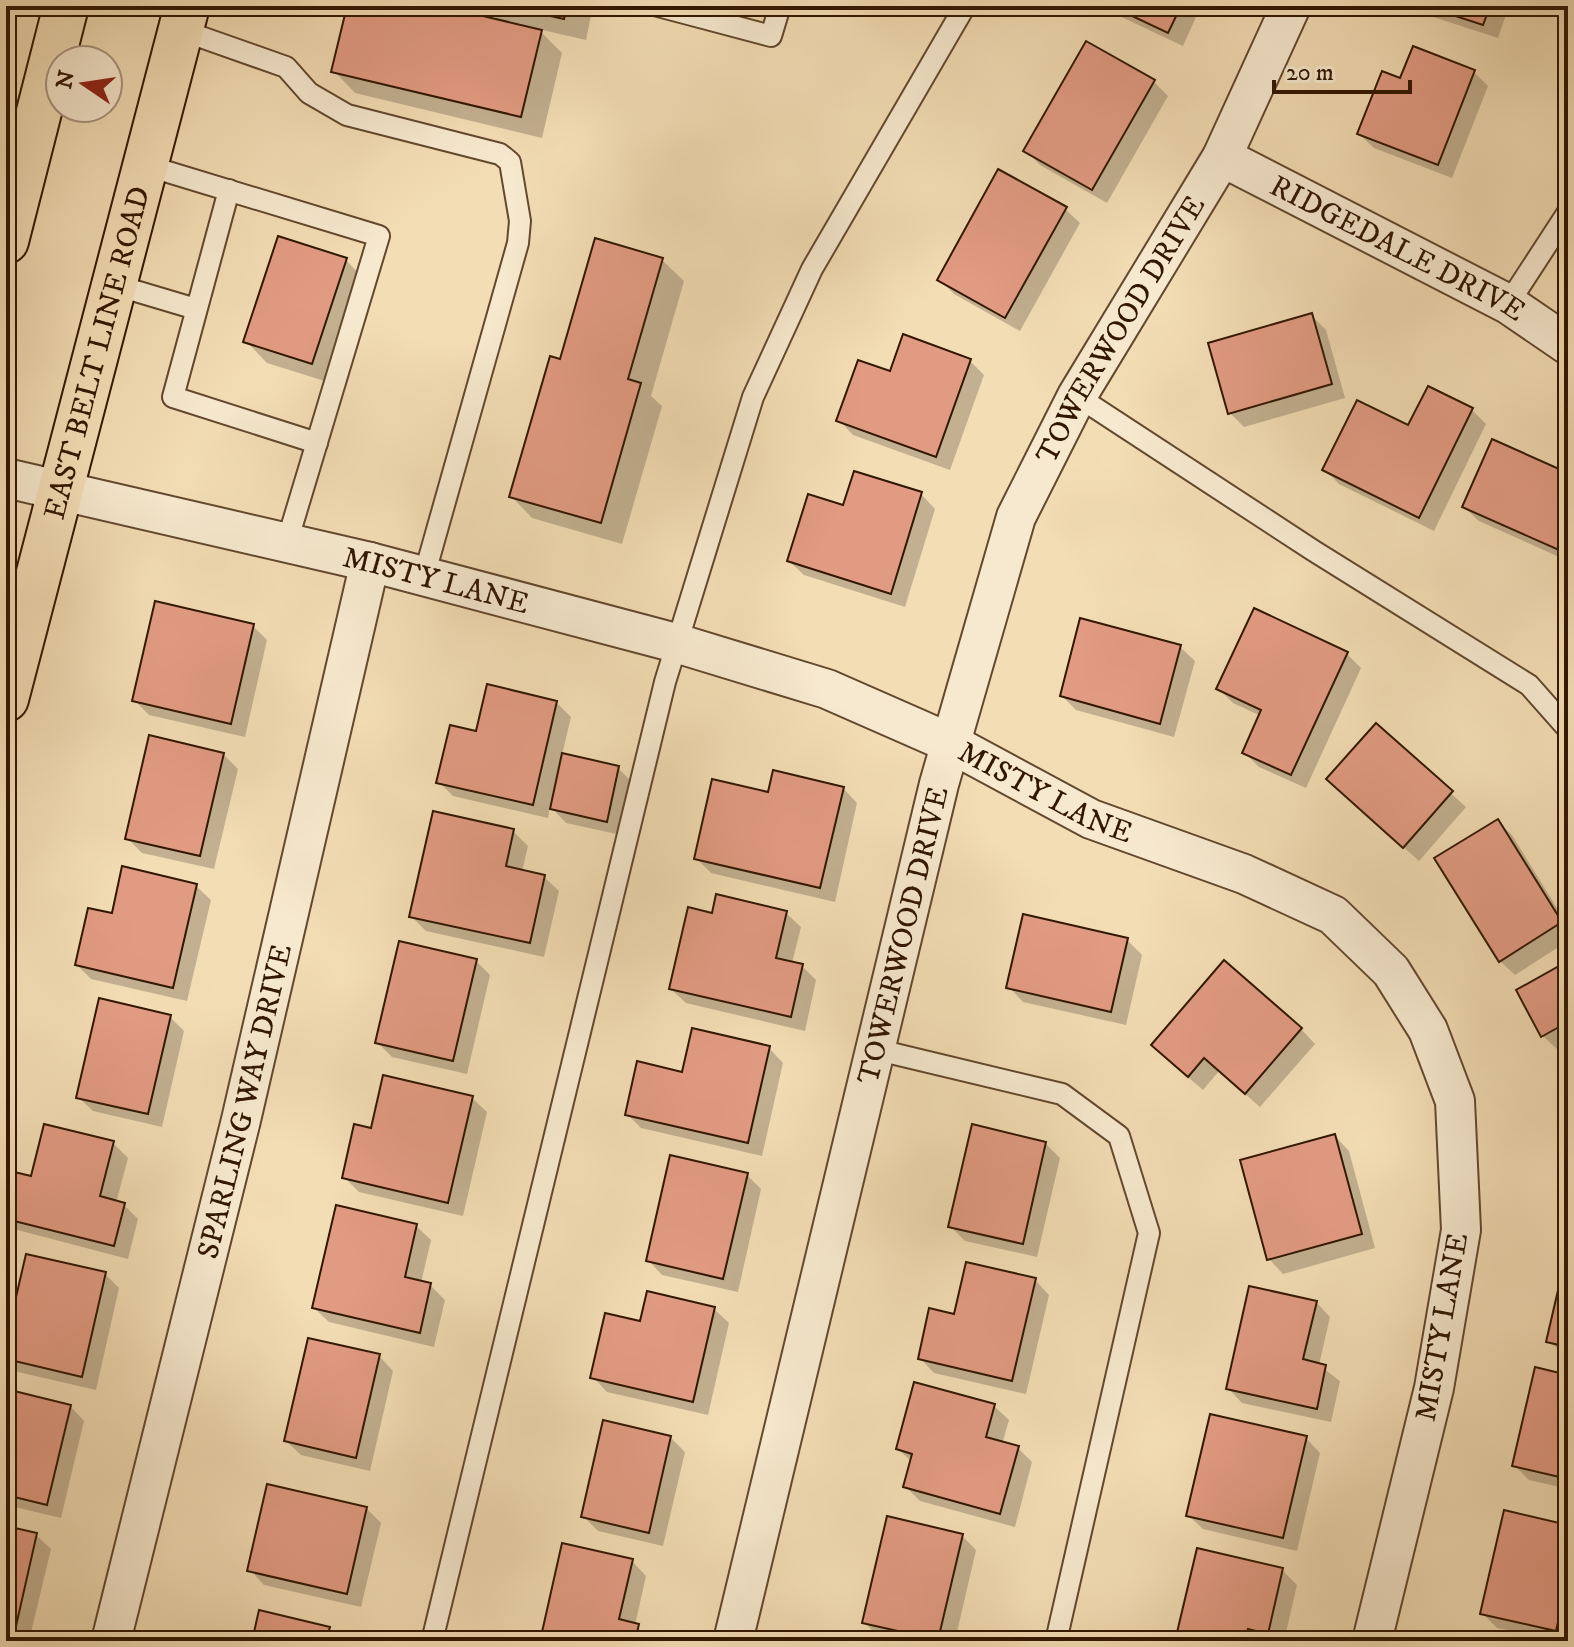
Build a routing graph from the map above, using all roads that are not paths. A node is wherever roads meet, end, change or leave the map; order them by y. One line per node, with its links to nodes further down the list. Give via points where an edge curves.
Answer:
1 (66, 6): 11 (main road)
2 (658, 6): 3 (lane, via 771,36)
3 (780, 6)
4 (965, 6): 23 (lane, via 812,269 753,397)
5 (1291, 6): 7 (street, TOWERWOOD DRIVE)
6 (184, 18): 8 (main road, EAST BELT LINE ROAD); 22 (lane, via 286,67 309,93 347,115 500,154 510,162 520,221 518,243)
7 (1222, 157): 13 (street, RIDGEDALE DRIVE); 16 (street, TOWERWOOD DRIVE)
8 (145, 165): 9 (lane); 12 (main road, EAST BELT LINE ROAD)
9 (229, 190): 14 (lane); 17 (lane, via 379,236)
10 (1568, 212): 13 (lane)
11 (6, 241)
12 (112, 284): 14 (lane); 19 (main road, EAST BELT LINE ROAD)
13 (1508, 304): 15 (street, RIDGEDALE DRIVE)
14 (196, 309): 17 (lane, via 173,397)
15 (1568, 345)
16 (1077, 396): 25 (lane, via 1529,685); 26 (street, TOWERWOOD DRIVE, via 1016,517)
17 (317, 443): 20 (lane)
18 (6, 478): 19 (street, MISTY LANE)
19 (58, 490): 20 (street, MISTY LANE); 24 (main road, EAST BELT LINE ROAD)
20 (287, 542): 21 (street, MISTY LANE)
21 (370, 562): 22 (street, MISTY LANE); 28 (street, SPARLING WAY DRIVE, via 241,1120)
22 (424, 576): 23 (street, MISTY LANE)
23 (676, 643): 26 (street, MISTY LANE, via 827,689); 29 (lane)
24 (6, 699)
25 (1568, 729)
26 (950, 743): 27 (street, TOWERWOOD DRIVE); 32 (street, MISTY LANE, via 1091,819 1244,874 1333,915 1391,971 1428,1030 1455,1101 1461,1230 1434,1388)
27 (874, 1049): 30 (street, TOWERWOOD DRIVE); 31 (lane, via 1062,1094 1119,1136 1149,1233)
28 (111, 1641)
29 (432, 1641)
30 (733, 1641)
31 (1056, 1641)
32 (1372, 1641)

